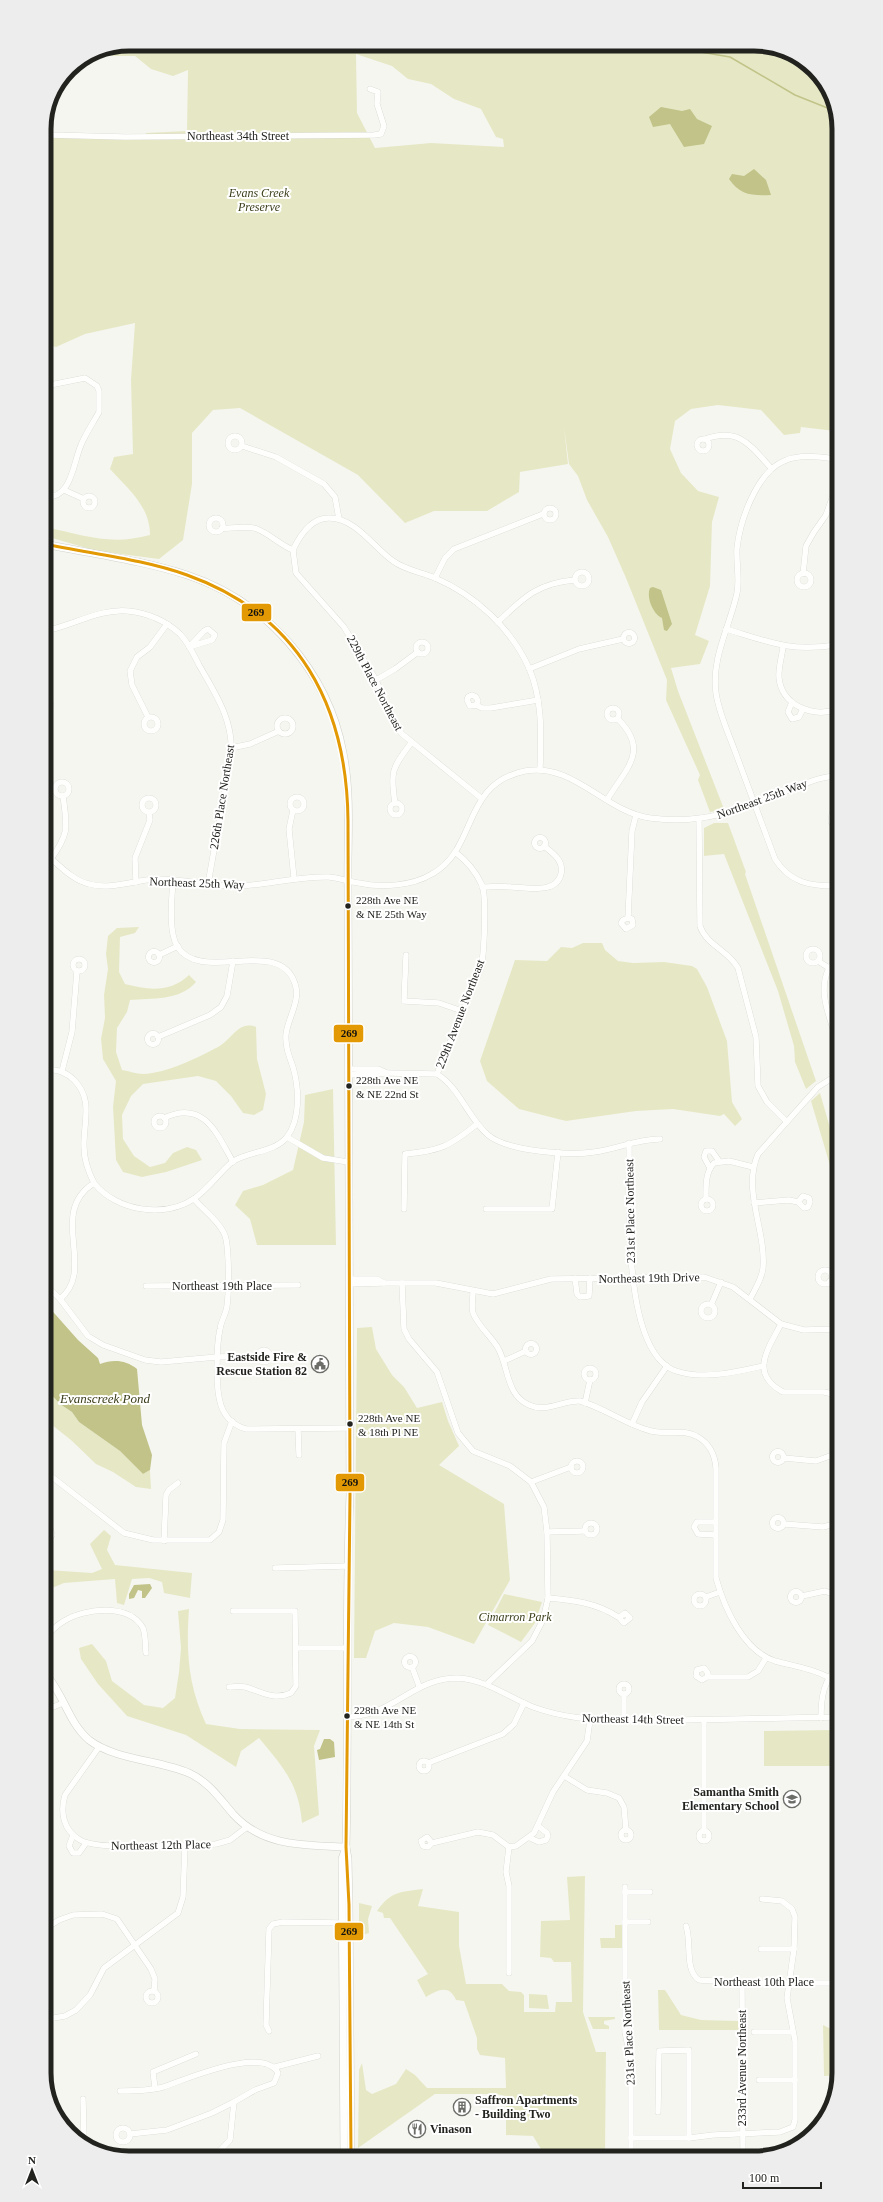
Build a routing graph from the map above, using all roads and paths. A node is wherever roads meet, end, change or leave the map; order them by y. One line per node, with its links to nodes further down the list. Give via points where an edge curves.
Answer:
1 (370, 89): 2 (street, Northeast 34th Street, via 378,92 377,104 384,126 381,134 125,137)
2 (51, 135)
3 (51, 385): 8 (street, via 85,378 99,391 99,412 81,445)
4 (704, 439): 7 (street, via 729,435 744,439)
5 (242, 446): 13 (street, via 276,456 324,484 335,497)
6 (832, 460): 7 (street, via 792,458)
7 (771, 468): 23 (street, via 756,491 742,521 737,548 737,593)
8 (64, 490): 9 (street); 10 (street)
9 (51, 495)
10 (84, 499)
11 (832, 499): 17 (street, via 826,516 806,546)
12 (544, 514): 18 (street, via 454,549 445,558)
13 (339, 519): 16 (street, via 323,518 312,523); 18 (street, via 356,529 395,562)
14 (222, 528): 16 (street, via 258,530)
15 (51, 545): 55 (main road, via 158,566 193,577 230,595 255,611 288,642 325,696 340,736 346,772)
16 (293, 550): 29 (street, 229th Place Northeast, via 296,572 344,627)
17 (804, 574)
18 (435, 578): 20 (street, via 473,600)
19 (576, 580): 20 (street, via 558,581 539,587)
20 (498, 622): 28 (street)
21 (167, 624): 22 (street, 226th Place Northeast, via 141,613 115,611); 35 (street, via 150,647 137,657 130,671 132,684); 39 (street, 226th Place Northeast, via 181,635 189,647 224,711 231,736)
22 (51, 629)
23 (726, 629): 26 (street); 46 (street, via 716,668 716,691 720,710)
24 (623, 639): 28 (street, via 579,649)
25 (832, 645): 26 (street)
26 (783, 647): 31 (street, via 779,678 783,691)
27 (418, 652): 29 (street, via 395,670)
28 (529, 669): 30 (street)
29 (376, 680): 38 (street, 229th Place Northeast, via 393,722)
30 (538, 700): 32 (street, via 491,708); 40 (street, via 541,728)
31 (792, 702): 33 (street); 33 (street, via 788,712 790,718 797,718)
32 (476, 705)
33 (803, 709): 34 (street, via 823,713)
34 (832, 710)
35 (148, 717)
36 (618, 719): 44 (street, via 631,734 634,749 632,758)
37 (279, 731): 39 (street, via 250,744)
38 (411, 743): 43 (street, 229th Place Northeast); 45 (street, via 399,758 392,774)
39 (231, 748): 58 (street, 226th Place Northeast)
40 (540, 770): 43 (street, Northeast 25th Way, via 506,777); 44 (street, Northeast 25th Way, via 570,779)
41 (832, 777): 46 (street, Northeast 25th Way, via 818,779)
42 (63, 796): 53 (street, via 67,832)
43 (481, 798): 52 (street, Northeast 25th Way)
44 (607, 800): 49 (street, Northeast 25th Way)
45 (395, 803)
46 (755, 805): 50 (street, Northeast 25th Way); 59 (street, via 779,866 792,878 803,883)
47 (293, 810): 54 (street, via 289,829)
48 (149, 813): 57 (street, via 150,820 135,858)
49 (636, 815): 50 (street, Northeast 25th Way); 61 (street, via 632,832)
50 (699, 820): 79 (street, via 700,926 708,940 738,968 756,1037 758,1086 766,1102)
51 (544, 846): 60 (street, via 556,856 561,866 560,877 552,885 537,888)
52 (455, 852): 55 (street, Northeast 25th Way, via 443,866 417,881 367,884); 60 (street, 229th Avenue Northeast, via 469,864)
53 (51, 859): 57 (street, Northeast 25th Way, via 88,884 105,886)
54 (294, 878): 55 (street, Northeast 25th Way); 58 (street, Northeast 25th Way, via 242,886)
55 (348, 879): 75 (main road)
56 (173, 880): 57 (street, Northeast 25th Way); 58 (street, Northeast 25th Way); 62 (street, via 172,922)
57 (136, 882)
58 (208, 884)
59 (832, 886)
60 (482, 887): 70 (street, 229th Avenue Northeast, via 482,961)
61 (628, 918)
62 (178, 946): 63 (street); 65 (street, via 188,956 200,961)
63 (159, 955)
64 (406, 955): 70 (street, via 404,1001 439,1003)
65 (232, 961): 72 (street, via 227,996 221,1007 210,1015); 81 (street, via 265,961 280,965 292,976 297,989 286,1034 295,1078 297,1104)
66 (818, 961): 68 (street)
67 (832, 965): 68 (street)
68 (829, 968): 71 (street, via 824,985 824,999)
69 (77, 971): 74 (street, via 72,1032)
70 (462, 1011): 76 (street, 229th Avenue Northeast)
71 (832, 1025)
72 (158, 1037)
73 (51, 1070): 74 (street)
74 (62, 1071): 90 (street, via 80,1086 86,1099 84,1153 88,1172)
75 (348, 1072): 76 (street); 87 (main road)
76 (437, 1074): 80 (street, 229th Avenue Northeast, via 448,1082)
77 (832, 1078): 79 (street, via 818,1087)
78 (164, 1118): 86 (street, via 183,1113 203,1117)
79 (787, 1122): 88 (street, via 758,1154)
80 (477, 1124): 84 (street, 229th Avenue Northeast, via 502,1144); 95 (street, via 440,1149 405,1154)
81 (287, 1137): 86 (street, via 258,1153); 87 (street, via 323,1158)
82 (660, 1138): 83 (street, 229th Avenue Northeast)
83 (629, 1143): 84 (street, 229th Avenue Northeast, via 595,1152); 99 (street, 231st Place Northeast)
84 (558, 1152): 96 (street, via 552,1209)
85 (719, 1161): 88 (street); 89 (street); 89 (street, via 712,1151 706,1152 704,1157)
86 (233, 1162): 92 (street)
87 (348, 1162): 100 (main road)
88 (752, 1167): 94 (street)
89 (710, 1168): 91 (street, via 706,1182)
90 (94, 1183): 92 (street, via 110,1198 140,1209 164,1208); 110 (street, via 82,1191 75,1202 74,1280 70,1290)
91 (706, 1198)
92 (194, 1199): 107 (street, via 224,1233 227,1246)
93 (798, 1202): 94 (street, via 783,1199)
94 (754, 1203): 111 (street, via 763,1268)
95 (404, 1209)
96 (486, 1209)
97 (575, 1278): 98 (street, Northeast 19th Drive); 98 (street, Northeast 19th Drive, via 576,1294 584,1297 589,1296); 109 (street, Northeast 19th Drive, via 551,1279 498,1294)
98 (590, 1278): 99 (street, Northeast 19th Drive)
99 (632, 1278): 102 (street, Northeast 19th Drive, via 693,1276); 119 (street, 231st Place Northeast, via 646,1338)
100 (350, 1281): 103 (street, Northeast 19th Drive, via 377,1279 384,1283); 126 (main road)
101 (830, 1281): 105 (street)
102 (721, 1282): 111 (street, Northeast 19th Drive); 112 (street)
103 (402, 1283): 109 (street, Northeast 19th Drive, via 436,1283); 133 (street, via 404,1329 409,1339 437,1372 458,1433 473,1451 510,1466)
104 (298, 1285): 107 (street, Northeast 19th Place)
105 (832, 1285)
106 (146, 1286): 107 (street, Northeast 19th Place)
107 (227, 1286): 117 (street, via 227,1307 220,1328)
108 (51, 1290): 110 (street)
109 (473, 1292): 118 (street, via 474,1315)
110 (60, 1299): 117 (street, via 88,1336 138,1358 161,1362)
111 (750, 1299): 113 (street, Northeast 19th Drive)
112 (711, 1306)
113 (781, 1324): 114 (street, Northeast 19th Drive, via 804,1330); 120 (street, via 767,1350)
114 (832, 1329)
115 (526, 1351): 118 (street)
116 (258, 1356): 117 (street)
117 (217, 1357): 124 (street, via 219,1402)
118 (504, 1361): 123 (street, via 511,1387 518,1398 526,1403 543,1408 569,1401)
119 (667, 1366): 120 (street, via 685,1373 726,1374); 125 (street, via 642,1402)
120 (763, 1366): 122 (street, via 766,1378 783,1392)
121 (590, 1380): 123 (street)
122 (832, 1394)
123 (585, 1403): 125 (street)
124 (232, 1421): 127 (street, via 246,1429); 141 (street, via 224,1443 223,1520 219,1532 210,1540 204,1541)
125 (632, 1424): 135 (street, via 653,1432 686,1433 704,1441 711,1450 715,1462)
126 (349, 1428): 127 (street); 142 (main road)
127 (298, 1429): 128 (street)
128 (299, 1455)
129 (832, 1455): 130 (street, via 816,1461)
130 (784, 1458)
131 (571, 1467): 133 (street)
132 (51, 1476): 141 (street, via 124,1533 145,1540)
133 (531, 1482): 139 (street, via 544,1507)
134 (178, 1483): 141 (street, via 166,1495)
135 (715, 1522): 140 (street); 140 (street, via 697,1522 694,1527 698,1534)
136 (784, 1524): 137 (street, via 823,1527)
137 (832, 1525)
138 (585, 1531): 139 (street)
139 (547, 1532): 148 (street)
140 (715, 1535): 144 (street, via 715,1567)
141 (164, 1540)
142 (347, 1566): 143 (street); 153 (main road)
143 (275, 1568)
144 (720, 1592): 147 (street); 155 (street, via 745,1641)
145 (832, 1594): 146 (street, via 825,1591)
146 (802, 1596)
147 (706, 1597)
148 (548, 1598): 150 (street, via 581,1601); 161 (street, via 544,1620 532,1641)
149 (233, 1611): 152 (street, via 295,1611)
150 (620, 1617)
151 (51, 1632): 154 (street, via 64,1621 82,1614 123,1612 134,1617 143,1630)
152 (296, 1648): 153 (street); 163 (street, via 296,1686 291,1693 269,1696 242,1687)
153 (348, 1648): 168 (main road)
154 (146, 1653)
155 (766, 1658): 158 (street, via 758,1672 748,1677); 159 (street, via 810,1668)
156 (412, 1667): 162 (street)
157 (832, 1672): 159 (street)
158 (707, 1677)
159 (828, 1677): 170 (street, via 822,1697)
160 (51, 1682): 166 (main road)
161 (487, 1684): 162 (street, Northeast 14th Street, via 456,1678); 165 (street, Northeast 14th Street)
162 (419, 1686): 168 (street, Northeast 14th Street, via 383,1708)
163 (229, 1687)
164 (624, 1695): 173 (street)
165 (524, 1703): 171 (street, Northeast 14th Street, via 568,1717); 175 (street, via 514,1724 503,1734)
166 (63, 1704): 167 (street); 174 (main road, via 82,1733)
167 (51, 1708)
168 (349, 1717): 186 (main road)
169 (832, 1717): 170 (street, Northeast 14th Street)
170 (821, 1718): 172 (street, Northeast 14th Street)
171 (590, 1720): 173 (street, Northeast 14th Street); 176 (street, via 587,1741)
172 (704, 1720): 173 (street, Northeast 14th Street); 180 (street)
173 (624, 1721)
174 (99, 1747): 178 (main road, via 194,1775 215,1792); 181 (street, via 65,1795 63,1818)
175 (428, 1763)
176 (564, 1776): 177 (street, via 548,1800); 179 (street, via 587,1790 619,1798 624,1808)
177 (538, 1826): 182 (street); 182 (street, via 547,1833 546,1840 538,1842)
178 (247, 1827): 185 (street, Northeast 12th Place, via 225,1842); 186 (main road, via 279,1842)
179 (626, 1830)
180 (704, 1831)
181 (73, 1835): 183 (street); 183 (street, via 69,1846 73,1852 79,1853)
182 (530, 1838): 187 (street)
183 (86, 1843): 185 (street, Northeast 12th Place, via 106,1846)
184 (432, 1843): 187 (street, via 478,1832 493,1835)
185 (185, 1846): 196 (street, via 181,1907 172,1919)
186 (346, 1847): 189 (main road); 193 (main road, via 342,1858)
187 (509, 1847): 199 (street, via 506,1872 509,1886)
188 (650, 1892): 191 (street, 231st Place Northeast, via 625,1890)
189 (349, 1898): 193 (main road, via 344,1904 345,1919); 209 (main road)
190 (762, 1899): 198 (street, via 782,1901 790,1906 795,1917)
191 (625, 1922): 192 (street); 223 (street, 231st Place Northeast, via 626,2032 631,2062)
192 (648, 1922)
193 (342, 1924): 204 (main road); 206 (street, via 283,1922 273,1924 269,1929 266,2025)
194 (51, 1925): 196 (street, via 73,1915 102,1914 117,1920)
195 (686, 1926): 200 (street, Northeast 10th Place, via 689,1934 691,1970 695,1978 705,1982)
196 (136, 1946): 203 (street, via 155,1979); 205 (street, via 104,1968 98,1975 90,1995 76,2010 65,2016)
197 (762, 1949): 198 (street)
198 (794, 1949): 201 (street)
199 (509, 1973)
200 (742, 1983): 201 (street, Northeast 10th Place); 221 (street, 233rd Avenue Northeast)
201 (788, 1983): 202 (street, Northeast 10th Place); 208 (street, via 788,2004)
202 (832, 1983)
203 (154, 1991)
204 (343, 2017): 209 (main road, via 345,2046); 226 (main road)
205 (51, 2018)
206 (269, 2031)
207 (754, 2032): 208 (street)
208 (793, 2032): 214 (street)
209 (351, 2052): 227 (main road)
210 (196, 2054): 215 (street, via 153,2072)
211 (318, 2056): 212 (street)
212 (275, 2067): 215 (street, via 269,2064 238,2062); 218 (street, via 278,2073 274,2083)
213 (759, 2080): 214 (street)
214 (795, 2080): 221 (street, via 795,2120 790,2129)
215 (155, 2088): 216 (street)
216 (120, 2091)
217 (84, 2099): 222 (street)
218 (234, 2102): 220 (street, via 167,2130); 225 (street, via 230,2140)
219 (658, 2112): 224 (street, via 659,2051 689,2050)
220 (130, 2134)
221 (743, 2134): 224 (street, via 713,2134); 229 (street, 233rd Avenue Northeast)
222 (84, 2136)
223 (631, 2138): 224 (street); 228 (street, 231st Place Northeast)
224 (689, 2138)
225 (220, 2151)
226 (344, 2151)
227 (351, 2151)
228 (631, 2151)
229 (743, 2151)

